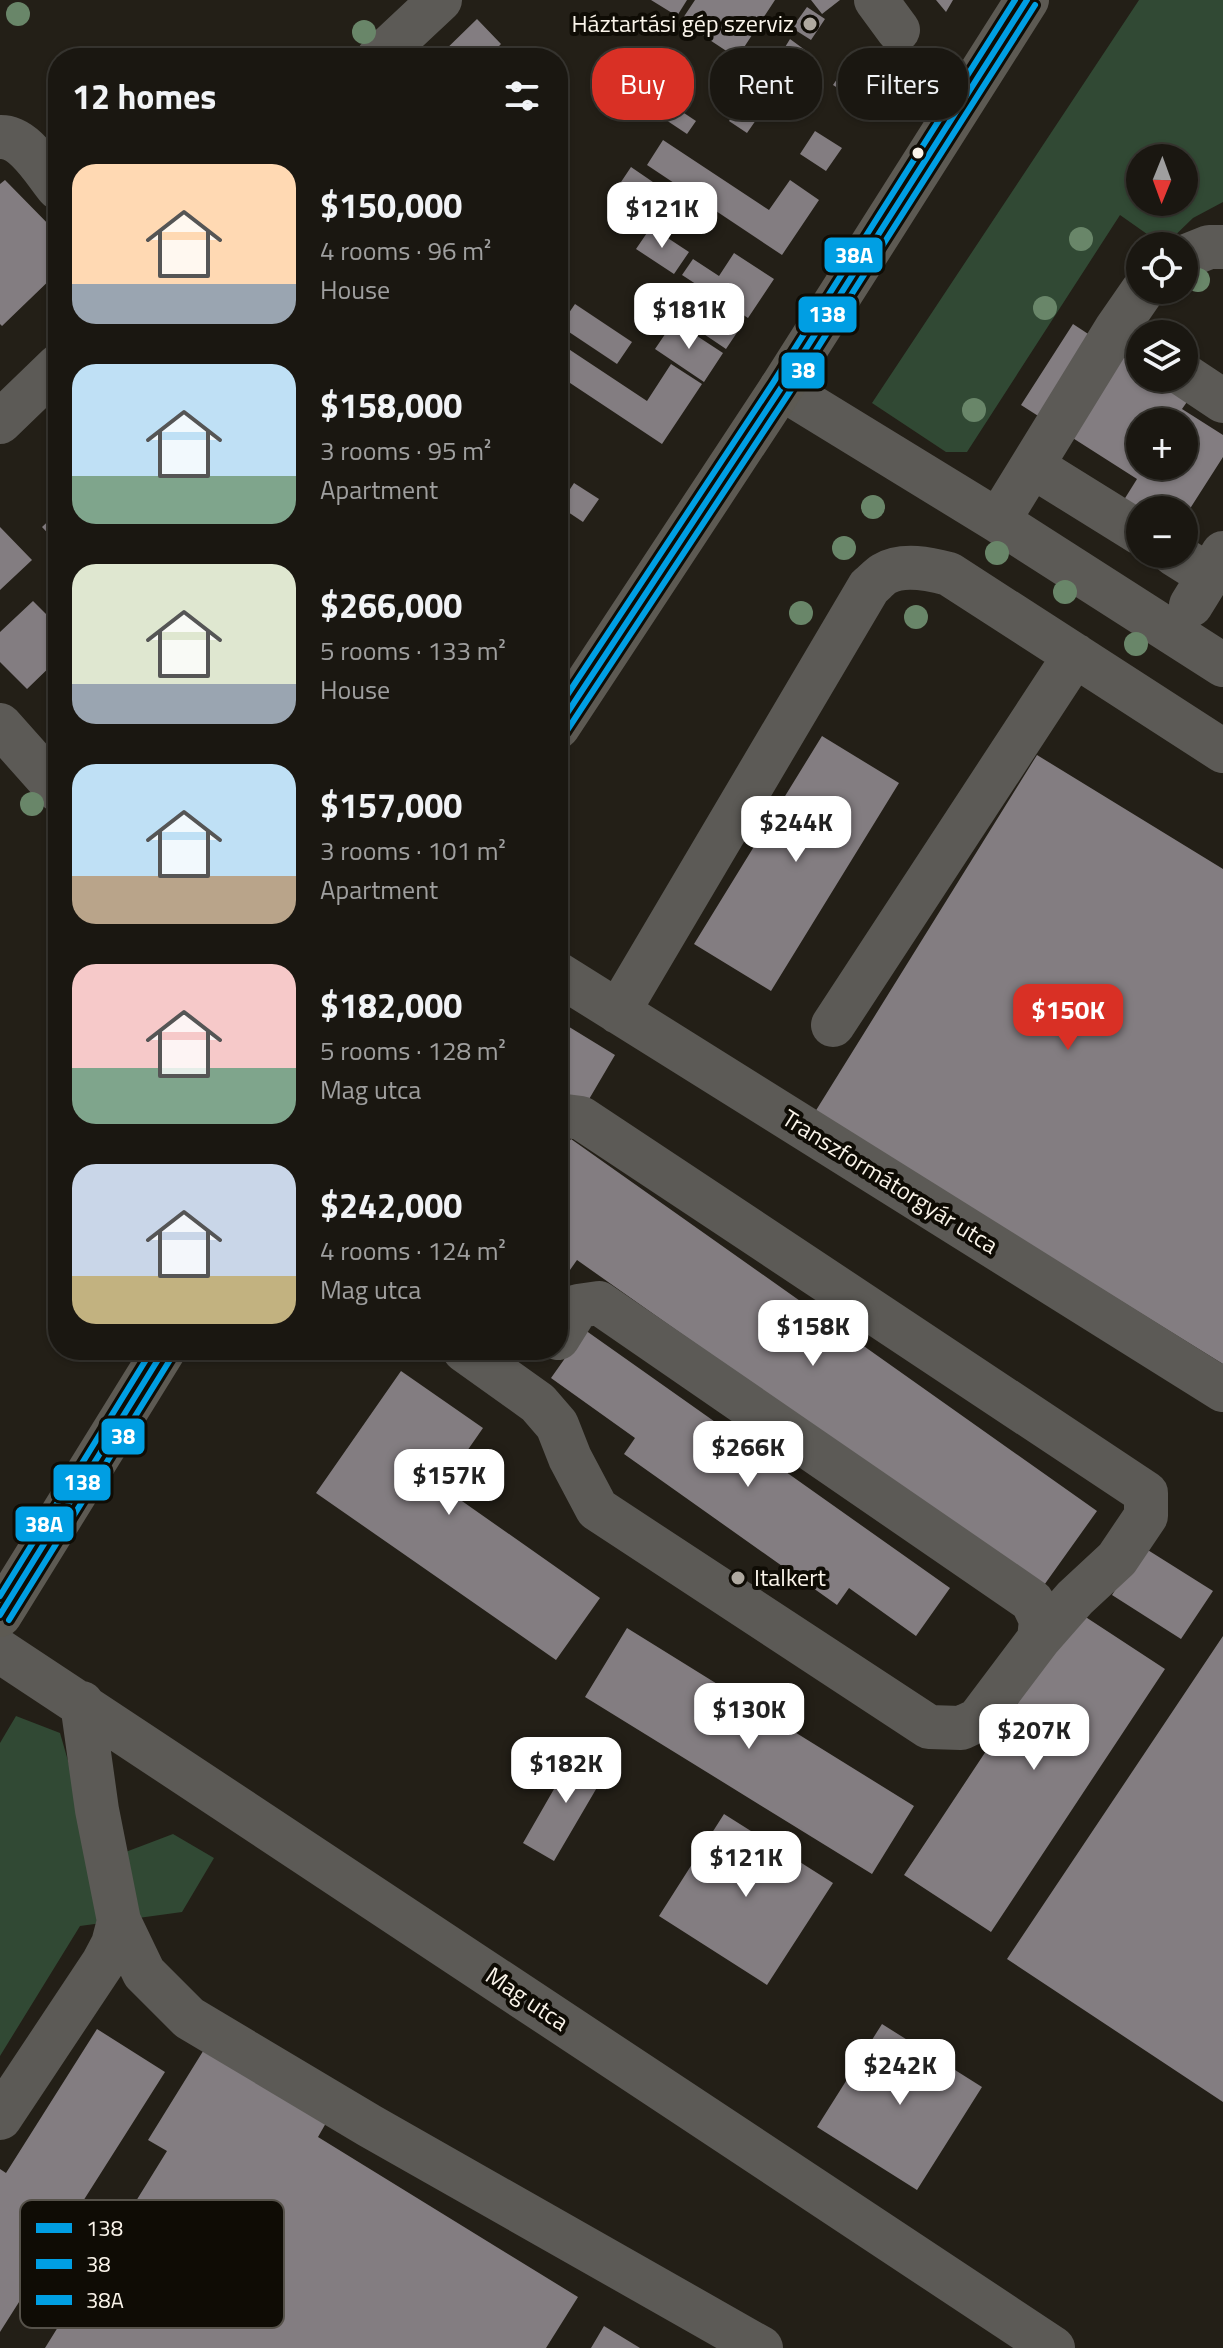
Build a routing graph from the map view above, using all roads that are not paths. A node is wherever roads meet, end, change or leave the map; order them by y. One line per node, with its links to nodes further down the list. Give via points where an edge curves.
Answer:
1 (440, 0): 3 (street)
2 (1027, 0): 11 (main road)
3 (389, 48)
4 (0, 137): 5 (street, via 20,142)
5 (48, 176)
6 (1223, 247): 7 (street)
7 (1198, 251)
8 (1126, 341): 14 (street)
9 (48, 376): 13 (street)
10 (1198, 384): 12 (street)
11 (781, 388): 15 (street); 19 (main road)
12 (1223, 401)
13 (0, 422)
14 (1032, 466): 15 (street); 16 (street)
15 (998, 521): 18 (street)
16 (1126, 524)
17 (1075, 655): 21 (street); 24 (street, via 949,574 927,568 885,573 869,587); 25 (street)
18 (1223, 665)
19 (568, 712)
20 (0, 725): 22 (street)
21 (1223, 751)
22 (48, 779)
23 (568, 980): 24 (street, Transzformátorgyár utca)
24 (618, 1012): 31 (street, Transzformátorgyár utca)
25 (833, 1025)
26 (568, 1116): 34 (street, via 581,1118 1146,1493 1146,1516 1117,1559)
27 (568, 1322): 34 (street, via 578,1306 599,1303 1032,1601 1041,1620)
28 (158, 1360): 33 (main road)
29 (477, 1360): 32 (street)
30 (545, 1360): 32 (street)
31 (1223, 1390)
32 (523, 1394): 34 (street, via 557,1425 597,1509 929,1727 961,1728 978,1720)
33 (0, 1615)
34 (1039, 1639)
35 (0, 1651): 36 (street, Mag utca)
36 (82, 1703): 37 (street); 40 (street, Mag utca)
37 (119, 1921): 38 (street, via 103,1963); 39 (street, via 144,1973 189,2018)
38 (0, 2118)
39 (761, 2348)
40 (1053, 2348)

